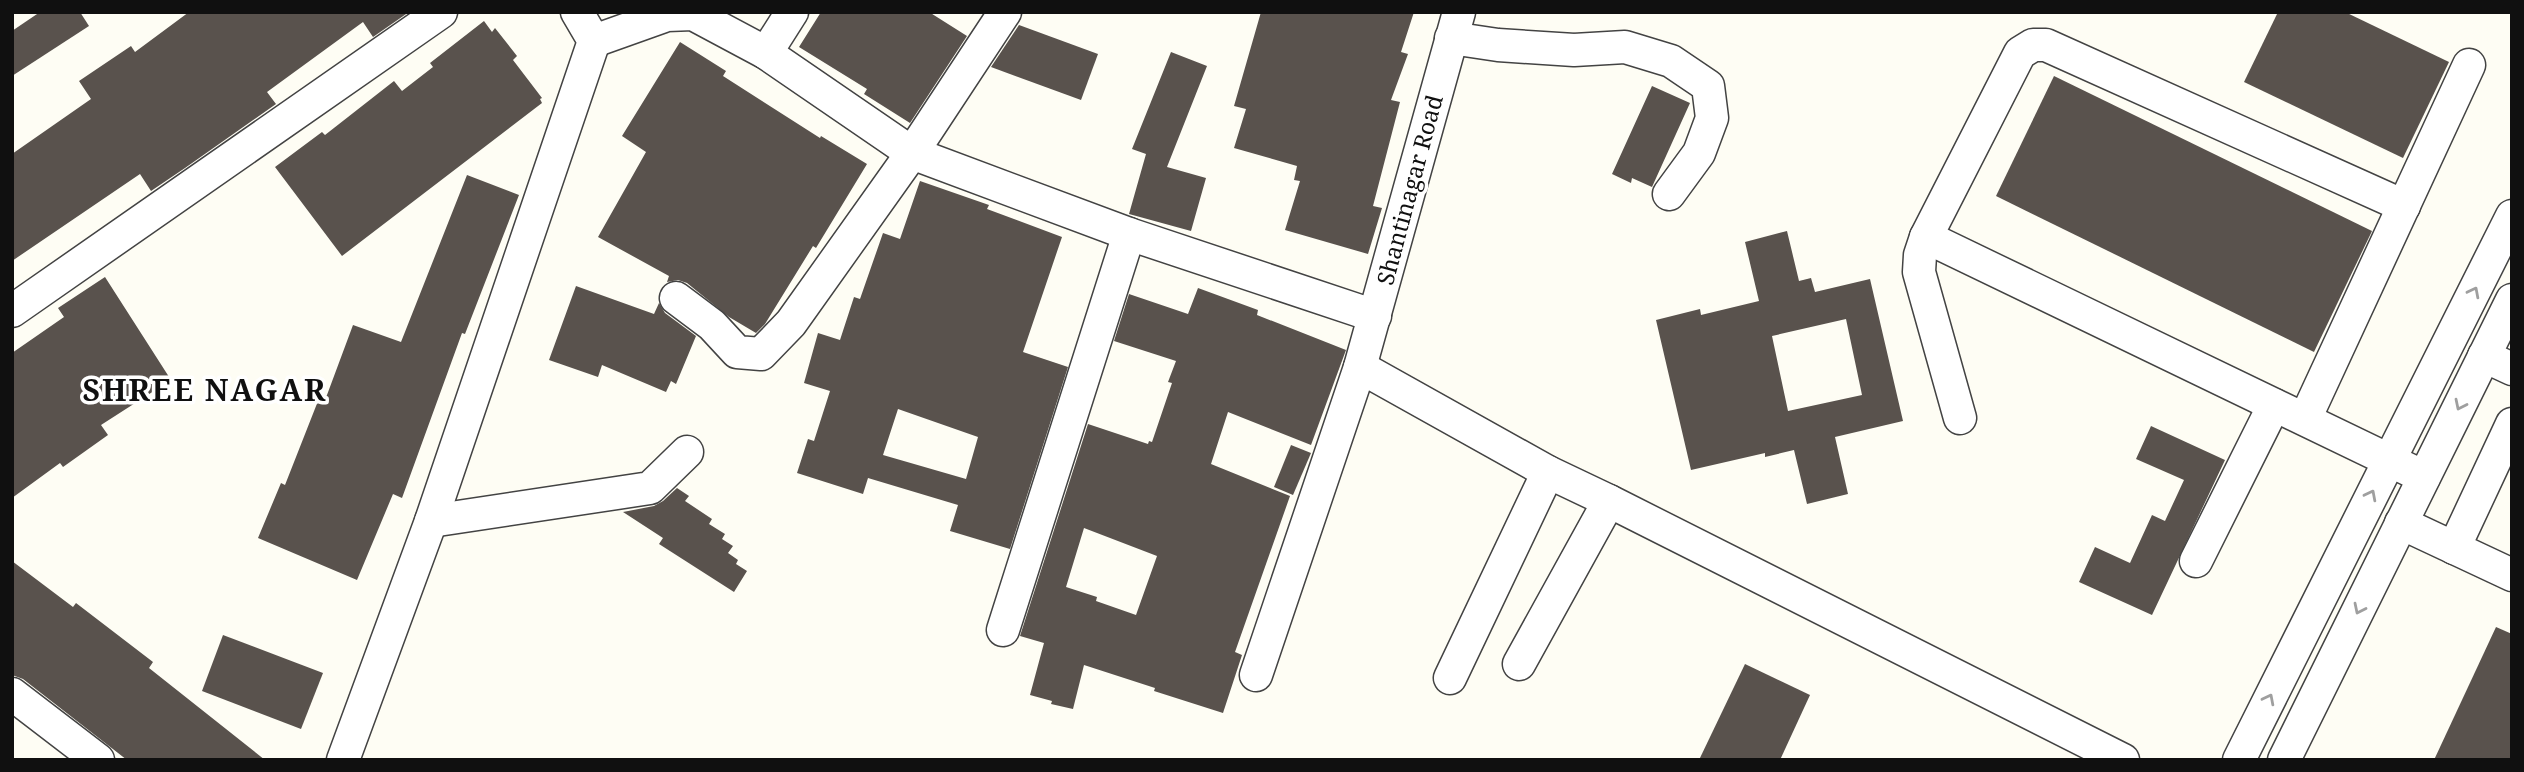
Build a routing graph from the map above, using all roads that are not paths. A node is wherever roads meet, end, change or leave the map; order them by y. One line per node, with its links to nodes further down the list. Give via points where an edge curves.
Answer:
1 (440, 12): 17 (street)
2 (577, 12): 6 (street)
3 (792, 12): 7 (street)
4 (1005, 12): 9 (street)
5 (1455, 25): 10 (street, via 1498,45 1574,50 1625,47 1671,61 1708,86 1712,117 1699,153); 18 (street, Shantinagar Road)
6 (594, 41): 7 (street, via 667,15 693,14); 30 (street)
7 (766, 54): 9 (street)
8 (2469, 65): 11 (street)
9 (912, 153): 13 (street); 15 (street, via 791,323 761,354 737,352 712,324)
10 (1669, 194)
11 (2404, 205): 14 (street, via 2046,45 2033,45 2020,53); 23 (street)
12 (2512, 216): 26 (street, one-way to 12)
13 (1129, 234): 18 (street); 35 (street)
14 (1926, 237): 21 (street); 22 (street, via 1919,272)
15 (676, 298)
16 (2512, 300): 19 (street)
17 (12, 311)
18 (1375, 316): 20 (street, Shantinagar Road)
19 (2498, 362): 28 (street, one-way to 28)
20 (1360, 367): 27 (street); 37 (street, Shantinagar Road)
21 (2274, 405): 23 (street); 33 (street)
22 (1960, 418)
23 (2305, 419): 26 (street)
24 (2512, 424): 32 (street)
25 (687, 452): 30 (street, via 650,488)
26 (2389, 460): 28 (street); 43 (street, one-way to 26)
27 (1548, 472): 29 (street); 38 (street)
28 (2424, 477): 31 (street)
29 (1609, 500): 36 (street); 42 (street)
30 (431, 521): 41 (street)
31 (2401, 523): 32 (street); 44 (street, one-way to 44)
32 (2454, 548): 34 (street)
33 (2196, 561)
34 (2512, 575)
35 (1003, 630)
36 (1519, 664)
37 (1256, 675)
38 (1450, 678)
39 (12, 694): 40 (street)
40 (98, 760)
41 (343, 760)
42 (2123, 760)
43 (2239, 760)
44 (2284, 760)

